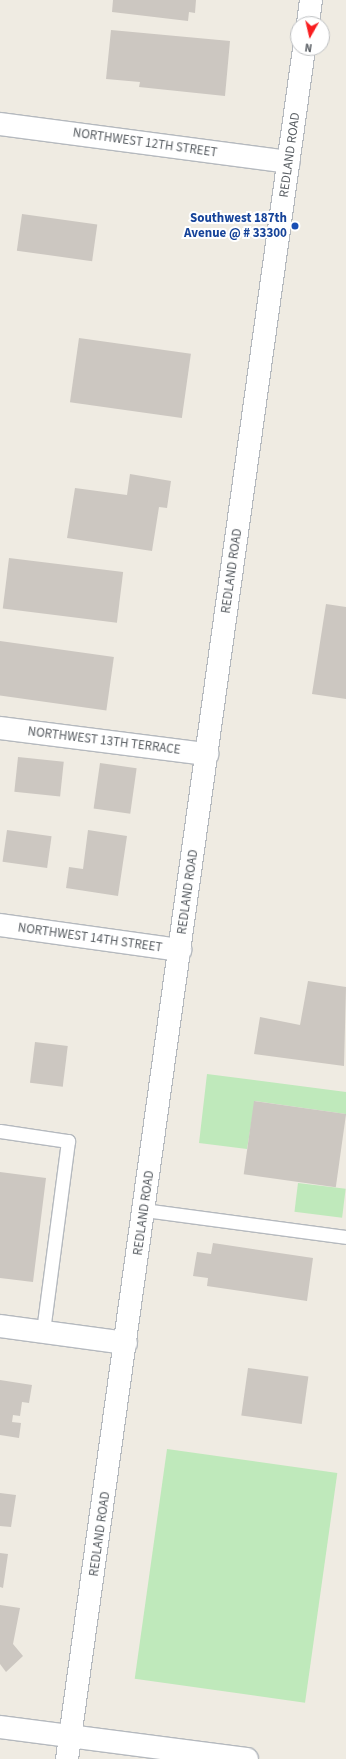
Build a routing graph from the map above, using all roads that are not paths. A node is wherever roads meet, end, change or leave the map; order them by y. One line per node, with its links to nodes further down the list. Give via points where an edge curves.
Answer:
1 (311, 0): 2 (street)
2 (309, 16)
3 (303, 56): 5 (street, REDLAND ROAD)
4 (0, 124): 5 (street, NORTHWEST 12TH STREET)
5 (289, 162): 7 (street, REDLAND ROAD)
6 (0, 728): 7 (street, NORTHWEST 13TH TERRACE)
7 (207, 754): 9 (street, REDLAND ROAD)
8 (0, 925): 9 (street, NORTHWEST 14TH STREET)
9 (180, 950): 11 (street, REDLAND ROAD)
10 (0, 1131): 14 (lane, via 68,1141)
11 (144, 1210): 12 (lane); 15 (street, REDLAND ROAD)
12 (346, 1237)
13 (0, 1326): 14 (street)
14 (43, 1332): 15 (street)
15 (126, 1344): 17 (street, REDLAND ROAD)
16 (0, 1727): 17 (street)
17 (70, 1736): 18 (street, REDLAND ROAD); 19 (street)
18 (67, 1759)
19 (247, 1759)

